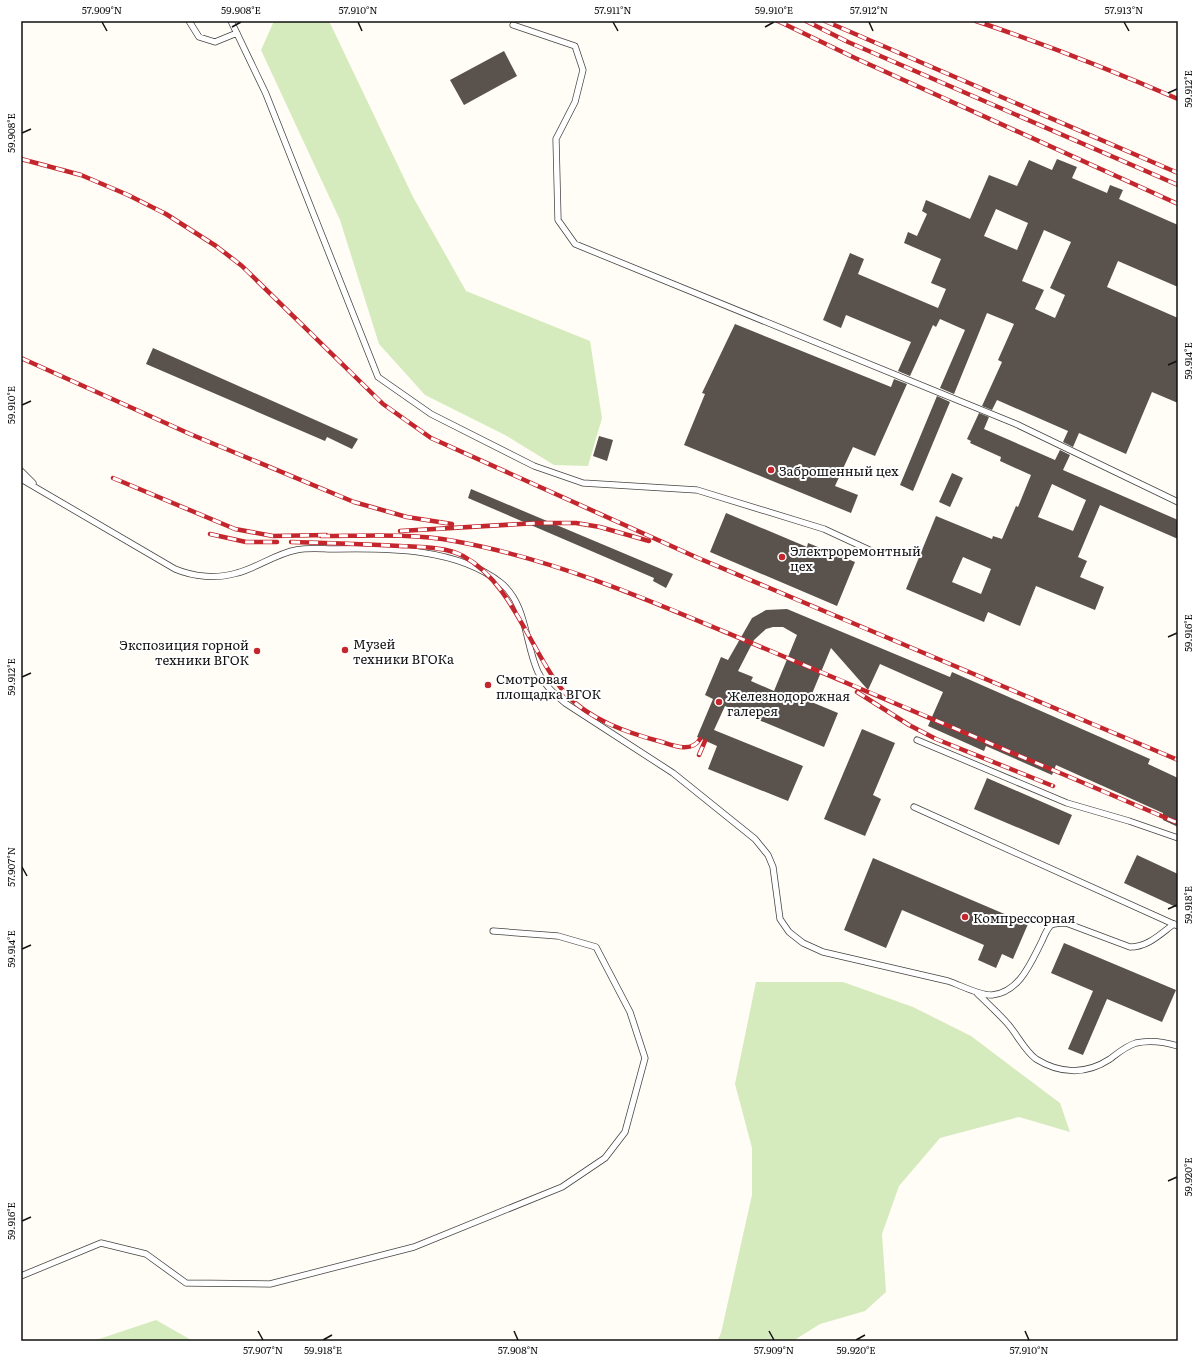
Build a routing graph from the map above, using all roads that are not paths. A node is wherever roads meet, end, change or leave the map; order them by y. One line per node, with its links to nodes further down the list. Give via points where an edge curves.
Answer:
1 (189, 21): 4 (lane, via 199,37 215,42)
2 (231, 21): 4 (lane)
3 (513, 25): 8 (lane, via 575,46 583,70 575,102 556,139 558,220 575,244 1016,424)
4 (237, 33): 9 (lane, via 266,94 378,377 431,414 534,466 583,483 697,490 824,529)
5 (21, 471): 7 (lane)
6 (21, 479): 7 (lane)
7 (40, 490): 15 (lane, via 189,575 237,573 297,550 348,549 426,552 493,578 503,584 519,607 538,673 551,690 566,703 673,773 755,839 768,855 773,867 780,919 789,932 803,943 823,952 948,981)
8 (1178, 502)
9 (878, 554)
10 (917, 740): 12 (lane, via 1067,803)
11 (914, 807): 13 (lane)
12 (1178, 838)
13 (1176, 925): 15 (lane, via 1147,944 1130,947 1066,923 1059,923 1051,926 1025,974 1015,984 992,995)
14 (494, 931): 17 (lane, via 558,936 596,947 630,1012 645,1058 625,1132 605,1158 562,1187 414,1247 270,1284 186,1284 146,1254 101,1243)
15 (977, 993): 16 (lane, via 1008,1024 1035,1058 1066,1071 1080,1072 1094,1068 1135,1043 1151,1042)
16 (1178, 1046)
17 (21, 1276)

